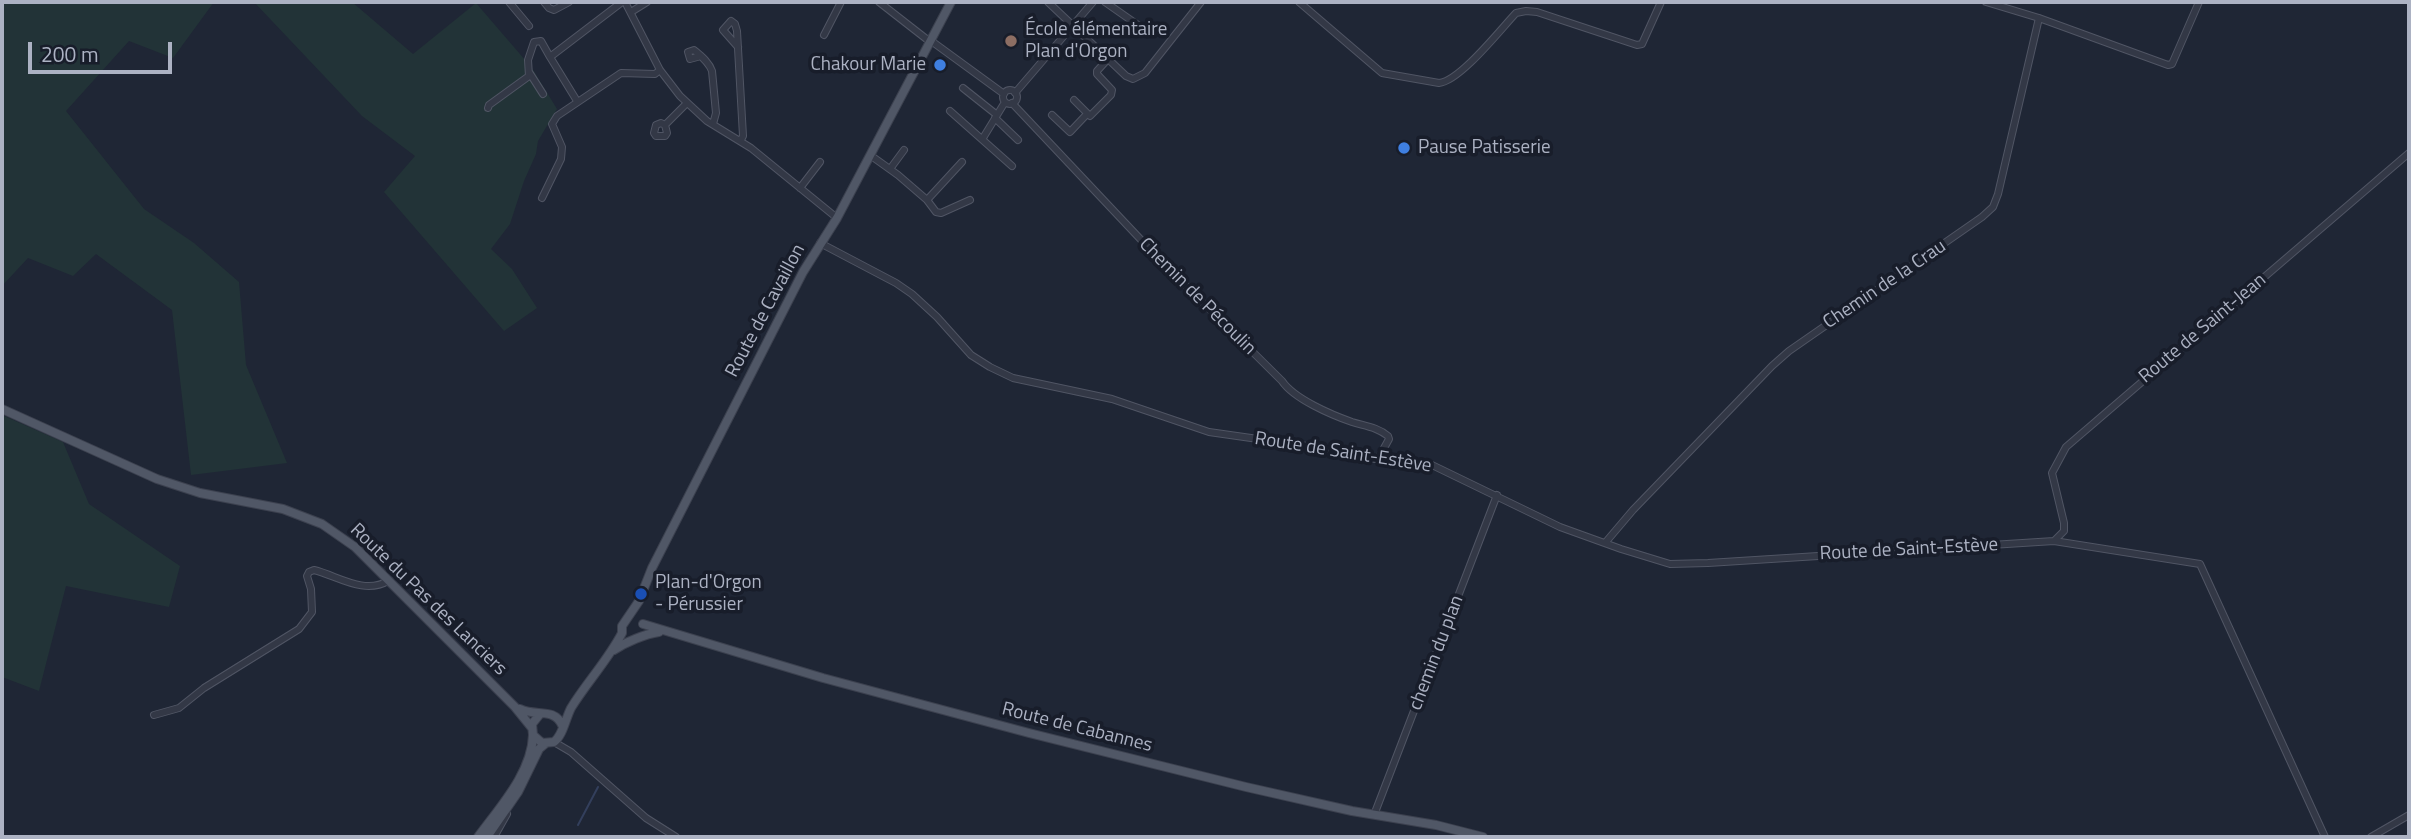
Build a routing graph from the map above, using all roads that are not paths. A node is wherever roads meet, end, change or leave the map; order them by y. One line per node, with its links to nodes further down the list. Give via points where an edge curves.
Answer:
1 (509, 2): 20 (street)
2 (544, 2): 3 (street, via 554,10)
3 (569, 2)
4 (624, 2): 17 (street); 26 (street)
5 (647, 2): 17 (street)
6 (841, 2): 22 (street)
7 (949, 2): 23 (main road, Route de Cavaillon)
8 (1048, 2): 19 (street)
9 (1093, 2): 19 (street)
10 (1105, 2): 21 (street)
11 (1201, 2): 27 (street, via 1139,78 1129,79)
12 (1299, 2): 13 (street, via 1382,73 1439,83 1462,70 1516,13 1537,12 1637,45 1646,38)
13 (1661, 2)
14 (1986, 2): 18 (street)
15 (2199, 2): 18 (street, via 2168,65)
16 (883, 3): 23 (street, Chemin de Pécoulin)
17 (631, 12): 28 (street)
18 (2039, 18): 64 (street, Chemin de la Crau, via 1998,194 1990,211 1789,351)
19 (1074, 25): 27 (street); 31 (street)
20 (529, 26)
21 (1145, 30)
22 (824, 35)
23 (930, 41): 33 (street, Chemin de Pécoulin); 49 (main road, Route de Cavaillon)
24 (738, 47): 45 (street)
25 (701, 56): 42 (street, via 712,71)
26 (550, 57): 29 (street, via 541,41 536,41 529,54); 35 (street)
27 (1108, 59): 39 (street, via 1097,74 1112,90 1111,95)
28 (660, 70): 35 (street, via 655,74 621,73); 36 (street)
29 (529, 72): 32 (street); 37 (street)
30 (963, 88): 41 (street)
31 (1015, 93): 33 (street, via 1009,91); 33 (street, via 1016,100)
32 (543, 94)
33 (1007, 100): 41 (street); 61 (street, Chemin de Pécoulin, via 1289,392 1388,436)
34 (1074, 100): 39 (street)
35 (578, 101): 55 (street, via 552,124 562,147 561,159)
36 (687, 103): 42 (street); 43 (street)
37 (488, 108)
38 (950, 111): 44 (street)
39 (1087, 114): 40 (street, via 1070,132)
40 (1052, 115)
41 (996, 116): 44 (street); 46 (street)
42 (713, 124): 45 (street)
43 (666, 125)
44 (983, 138): 52 (street)
45 (740, 140): 54 (street)
46 (1018, 140)
47 (904, 150): 53 (street)
48 (2409, 153): 63 (street, Route de Saint-Jean, via 2066,447 2052,473 2064,523 2064,531)
49 (870, 155): 53 (street); 58 (main road, Route de Cavaillon)
50 (820, 162): 54 (street)
51 (962, 162): 56 (street)
52 (1012, 166)
53 (890, 169): 56 (street)
54 (800, 188): 58 (street)
55 (542, 198)
56 (927, 200): 57 (street, via 941,213)
57 (970, 200)
58 (837, 218): 59 (main road, Route de Cavaillon)
59 (820, 243): 61 (street, Route de Saint-Estève, via 912,294 971,355 1013,378 1112,399 1209,432); 66 (main road, Route de Cavaillon)
60 (2, 409): 65 (main road, Route du Pas des Lanciers, via 180,488 303,515 347,541)
61 (1378, 459): 62 (street, Route de Saint-Estève, via 1432,465)
62 (1497, 495): 64 (street, Route de Saint-Estève, via 1560,527); 84 (street, chemin du plan)
63 (2054, 541): 64 (street, Route de Saint-Estève, via 1688,564 1657,561); 91 (street, Route de Saint-Estève, via 2200,564)
64 (1605, 543)
65 (388, 580): 75 (main road, Route du Pas des Lanciers); 77 (street, via 368,586 309,572 312,612 299,629 179,708)
66 (639, 601): 67 (main road, Route de Cavaillon); 68 (main road, Route de Cavaillon)
67 (627, 620): 68 (main road); 70 (main road)
68 (641, 622): 69 (main road, Route de Cabannes); 71 (main road)
69 (668, 631): 71 (main road, Route de Cabannes); 84 (main road, Route de Cabannes, via 1029,733 1246,787)
70 (622, 634): 72 (main road); 73 (main road)
71 (642, 636): 72 (main road)
72 (630, 640): 73 (main road)
73 (609, 654): 74 (main road)
74 (574, 704): 78 (main road); 79 (main road)
75 (515, 707): 76 (main road, Route du Pas des Lanciers); 80 (main road, Route du Pas des Lanciers)
76 (540, 714): 78 (main road); 80 (main road)
77 (154, 715)
78 (556, 716): 79 (main road)
79 (562, 729): 81 (main road); 82 (street)
80 (532, 732): 81 (main road, via 538,741); 86 (main road, via 523,768)
81 (550, 743): 82 (street); 83 (main road, via 540,750)
82 (571, 752): 89 (street, via 646,818)
83 (519, 792): 87 (main road); 88 (street)
84 (1375, 812): 90 (main road, Route de Cabannes)
85 (2409, 815): 92 (street)
86 (478, 837)
87 (487, 837)
88 (494, 837)
89 (676, 837)
90 (1483, 837)
91 (2325, 837)
92 (2371, 837)

